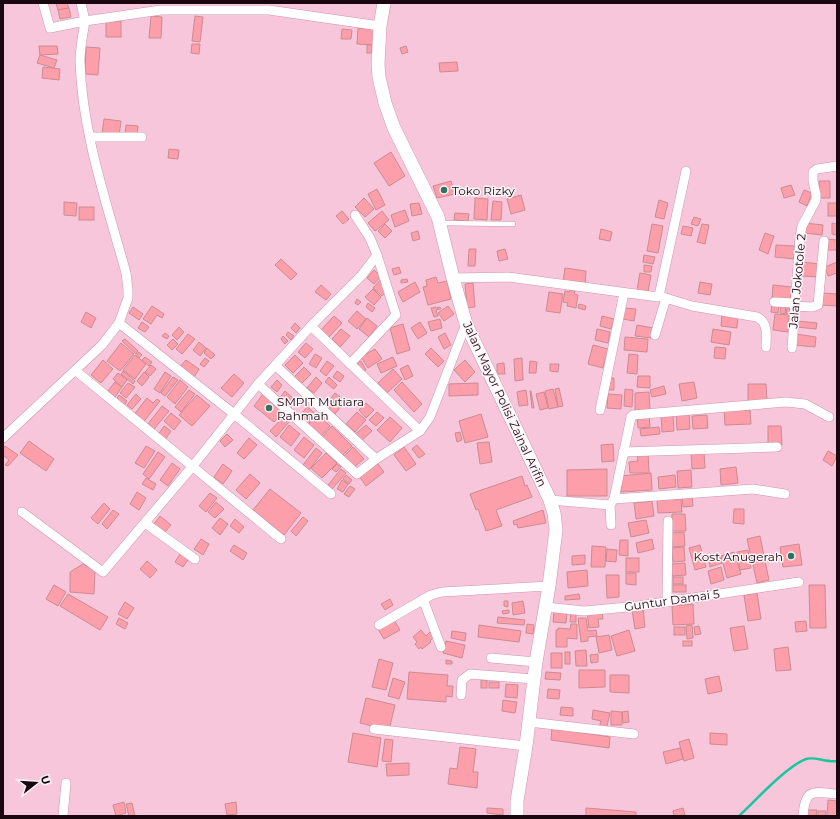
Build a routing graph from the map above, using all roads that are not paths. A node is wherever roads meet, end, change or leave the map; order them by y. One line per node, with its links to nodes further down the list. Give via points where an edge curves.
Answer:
1 (43, 3): 5 (street, via 50,28)
2 (81, 3): 5 (street)
3 (384, 3): 6 (main road, Jalan Mayor Polisi Zainal Arifin)
4 (161, 7): 5 (street); 6 (street, via 269,10)
5 (84, 21): 7 (street, via 80,60)
6 (380, 26): 12 (main road, Jalan Mayor Polisi Zainal Arifin, via 378,64 385,103 394,128)
7 (90, 137): 8 (street); 21 (street, via 126,273 128,298)
8 (142, 137)
9 (837, 166): 20 (street, Jalan Jokotole 2, via 813,172 816,200 802,226)
10 (686, 170): 18 (street)
11 (355, 215): 15 (street, via 370,238)
12 (440, 223): 13 (lane); 16 (main road, Jalan Mayor Polisi Zainal Arifin)
13 (513, 224)
14 (824, 241): 20 (street, via 818,305)
15 (377, 255): 23 (street, via 362,275); 27 (street, via 396,315)
16 (453, 278): 17 (street, via 508,277); 22 (main road, Jalan Mayor Polisi Zainal Arifin)
17 (624, 293): 18 (street); 31 (street)
18 (662, 297): 24 (street); 25 (street, via 692,306 757,317 766,326)
19 (774, 302): 20 (street)
20 (794, 305): 26 (street, Jalan Jokotole 2)
21 (120, 323): 29 (street, via 102,346); 32 (street)
22 (466, 324): 34 (street, via 430,417); 42 (main road, Jalan Mayor Polisi Zainal Arifin)
23 (311, 326): 27 (street); 28 (street)
24 (655, 335)
25 (766, 347)
26 (792, 348)
27 (350, 364): 34 (street)
28 (276, 366): 30 (street); 38 (street)
29 (76, 371): 35 (street); 39 (street)
30 (258, 384): 32 (street); 38 (street, via 357,474)
31 (600, 410)
32 (234, 414): 39 (street); 40 (street)
33 (829, 417): 37 (street, via 805,404 786,402 634,414 631,417)
34 (420, 431): 38 (street)
35 (3, 438)
36 (777, 447): 37 (street)
37 (623, 452): 43 (street)
38 (376, 458)
39 (192, 467): 46 (street); 48 (street)
40 (331, 494)
41 (785, 494): 43 (street, via 753,489)
42 (550, 500): 43 (street); 51 (main road, Jalan Mayor Polisi Zainal Arifin, via 556,530)
43 (612, 502): 47 (street)
44 (22, 512): 46 (street, via 102,572)
45 (668, 521): 53 (street)
46 (145, 523): 49 (street)
47 (611, 525)
48 (281, 539)
49 (195, 559)
50 (799, 582): 53 (street, Guntur Damai 5)
51 (549, 586): 52 (street, via 442,592); 54 (main road, Jalan Mayor Polisi Zainal Arifin)
52 (423, 599): 55 (street); 56 (street)
53 (667, 602): 54 (street, Guntur Damai 5, via 584,611)
54 (546, 607): 58 (main road, Jalan Mayor Polisi Zainal Arifin)
55 (379, 625)
56 (441, 646)
57 (490, 658): 58 (street)
58 (536, 662): 59 (main road, Jalan Mayor Polisi Zainal Arifin)
59 (534, 679): 60 (street, via 470,674 462,680); 61 (main road, Jalan Mayor Polisi Zainal Arifin)
60 (461, 695)
61 (529, 722): 63 (street); 64 (main road, Jalan Mayor Polisi Zainal Arifin)
62 (374, 729): 64 (street)
63 (634, 734)
64 (526, 746): 68 (main road, Jalan Mayor Polisi Zainal Arifin, via 517,800)
65 (66, 783): 67 (street)
66 (837, 794): 69 (street, via 811,793 804,803)
67 (63, 816)
68 (517, 816)
69 (803, 816)

